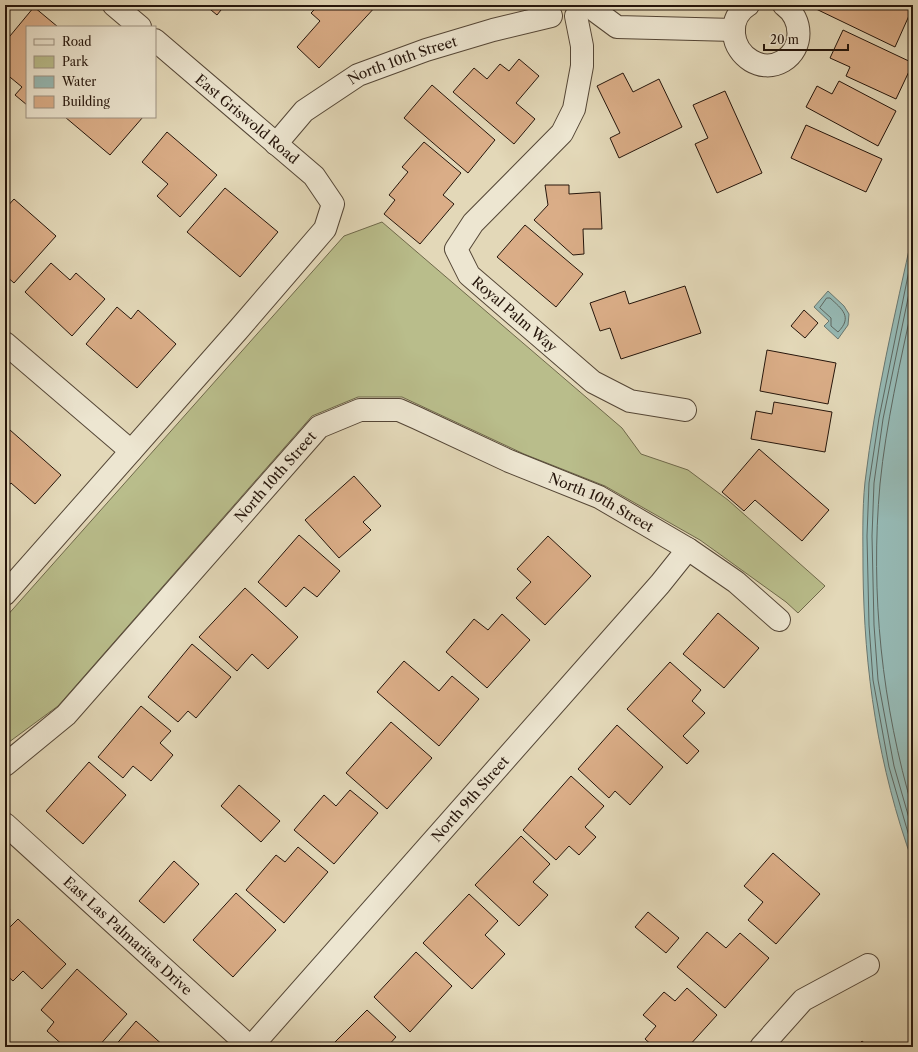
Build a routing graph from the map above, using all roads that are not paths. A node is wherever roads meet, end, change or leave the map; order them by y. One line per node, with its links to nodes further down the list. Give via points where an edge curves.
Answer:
1 (114, 5): 6 (street)
2 (748, 5): 7 (street, via 739,13)
3 (784, 5): 7 (street, via 796,18 799,38 793,51 782,62 763,65 745,58 734,41)
4 (544, 10): 5 (street, North 10th Street, via 564,19); 9 (street, North 10th Street, via 358,75 304,111)
5 (586, 10): 7 (street, via 617,28); 11 (street, Royal Palm Way, via 582,66 574,109 562,133 473,223 456,249 469,275 593,382 630,400)
6 (139, 26)
7 (734, 30)
8 (156, 41): 9 (street, East Griswold Road)
9 (276, 144): 12 (street, East Griswold Road, via 314,176 333,204 325,229)
10 (5, 343): 12 (street)
11 (685, 410)
12 (131, 451): 14 (street)
13 (688, 549): 15 (street, North 10th Street, via 736,582); 16 (street, North 10th Street, via 599,497 509,462 399,410 360,410 320,427 66,715); 19 (street, North 9th Street, via 660,584)
14 (5, 594)
15 (779, 620)
16 (5, 765)
17 (5, 824): 19 (street, East Las Palmaritas Drive)
18 (868, 965): 20 (street, via 803,1000)
19 (250, 1047)
20 (761, 1047)

